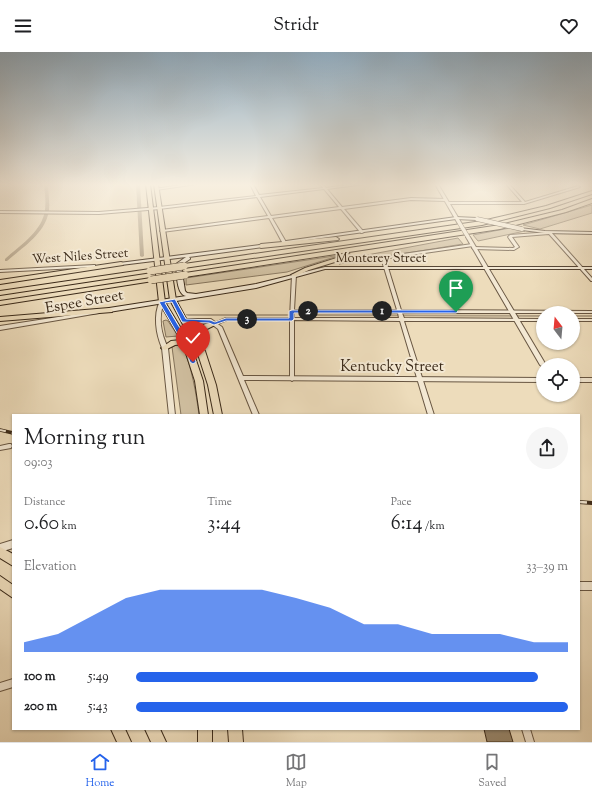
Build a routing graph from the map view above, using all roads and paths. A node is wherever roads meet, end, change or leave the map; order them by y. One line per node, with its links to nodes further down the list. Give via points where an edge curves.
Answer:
1 (153, 216): 19 (main road)
2 (160, 216): 9 (main road)
3 (276, 216): 7 (street)
4 (349, 216): 11 (street)
5 (512, 216): 10 (highway)
6 (543, 216): 14 (highway)
7 (270, 217): 9 (street); 15 (street)
8 (456, 218): 11 (main road); 12 (main road, bridge, via 477,219); 17 (street, bridge)
9 (162, 230): 19 (main road)
10 (431, 231): 16 (highway); 29 (highway, bridge)
11 (362, 232): 15 (main road)
12 (550, 233): 13 (main road); 17 (street, via 513,235 510,237 517,248 514,249); 23 (street)
13 (592, 233)
14 (426, 240): 26 (highway, via 341,258); 35 (highway, bridge)
15 (284, 242): 16 (main road)
16 (261, 246): 18 (main road)
17 (473, 247): 21 (street, via 393,257 385,260); 22 (street)
18 (201, 254): 19 (main road, West Niles Street); 32 (main road, via 178,264 182,291 189,295)
19 (161, 259): 20 (main road, West Niles Street); 33 (main road); 34 (main road)
20 (121, 264): 25 (street, West Niles Street, via 58,270); 28 (highway)
21 (386, 268): 22 (main road, Monterey Street); 26 (main road, Monterey Street, via 325,268); 38 (street)
22 (486, 268): 23 (main road, Monterey Street); 39 (street)
23 (582, 268): 24 (main road, Monterey Street); 27 (street)
24 (592, 268)
25 (0, 271)
26 (294, 275): 32 (main road, Monterey Street, via 256,286); 37 (street)
27 (592, 280)
28 (0, 282)
29 (74, 282): 30 (highway); 31 (highway)
30 (0, 289)
31 (0, 293)
32 (214, 293): 33 (main road, Monterey Street)
33 (173, 300): 34 (main road, Espee Street); 44 (main road)
34 (162, 302): 36 (main road, Espee Street); 51 (main road); 53 (street, via 158,308)
35 (0, 304)
36 (109, 310): 41 (highway); 50 (street, Espee Street)
37 (292, 311): 38 (street); 42 (street)
38 (400, 312): 39 (street); 43 (street)
39 (512, 312): 40 (street); 45 (street)
40 (592, 312)
41 (0, 319)
42 (292, 319): 43 (street); 49 (street, via 226,320); 56 (street)
43 (402, 319): 45 (street); 57 (street)
44 (184, 320): 49 (street, via 210,321); 52 (main road)
45 (517, 320): 46 (street); 54 (street)
46 (536, 320)
47 (580, 320): 48 (street)
48 (592, 320)
49 (214, 324): 52 (main road, via 199,330); 55 (street, via 224,335)
50 (0, 328)
51 (185, 342): 53 (main road, via 173,342); 62 (main road, via 199,381)
52 (198, 346): 63 (main road, via 212,385)
53 (165, 348): 61 (street)
54 (540, 358)
55 (241, 378): 56 (street, Kentucky Street); 64 (street)
56 (292, 379): 57 (street, Kentucky Street)
57 (421, 380): 58 (street, Kentucky Street); 65 (street)
58 (536, 380)
59 (580, 380): 60 (street)
60 (592, 380)
61 (172, 414)
62 (204, 414)
63 (218, 414)
64 (256, 414)
65 (432, 414)
66 (9, 446): 67 (street)
67 (0, 448)
68 (12, 544): 69 (street)
69 (0, 548)
70 (0, 552): 71 (main road)
71 (12, 560)
72 (0, 582): 75 (main road)
73 (580, 586): 74 (street)
74 (592, 586)
75 (12, 591)
76 (12, 683): 77 (street)
77 (0, 687)
78 (118, 730): 83 (main road)
79 (152, 730): 84 (main road)
80 (205, 730): 85 (main road)
81 (235, 730): 86 (main road)
82 (526, 730): 87 (street)
83 (124, 742)
84 (158, 742)
85 (205, 742)
86 (236, 742)
87 (530, 742)

